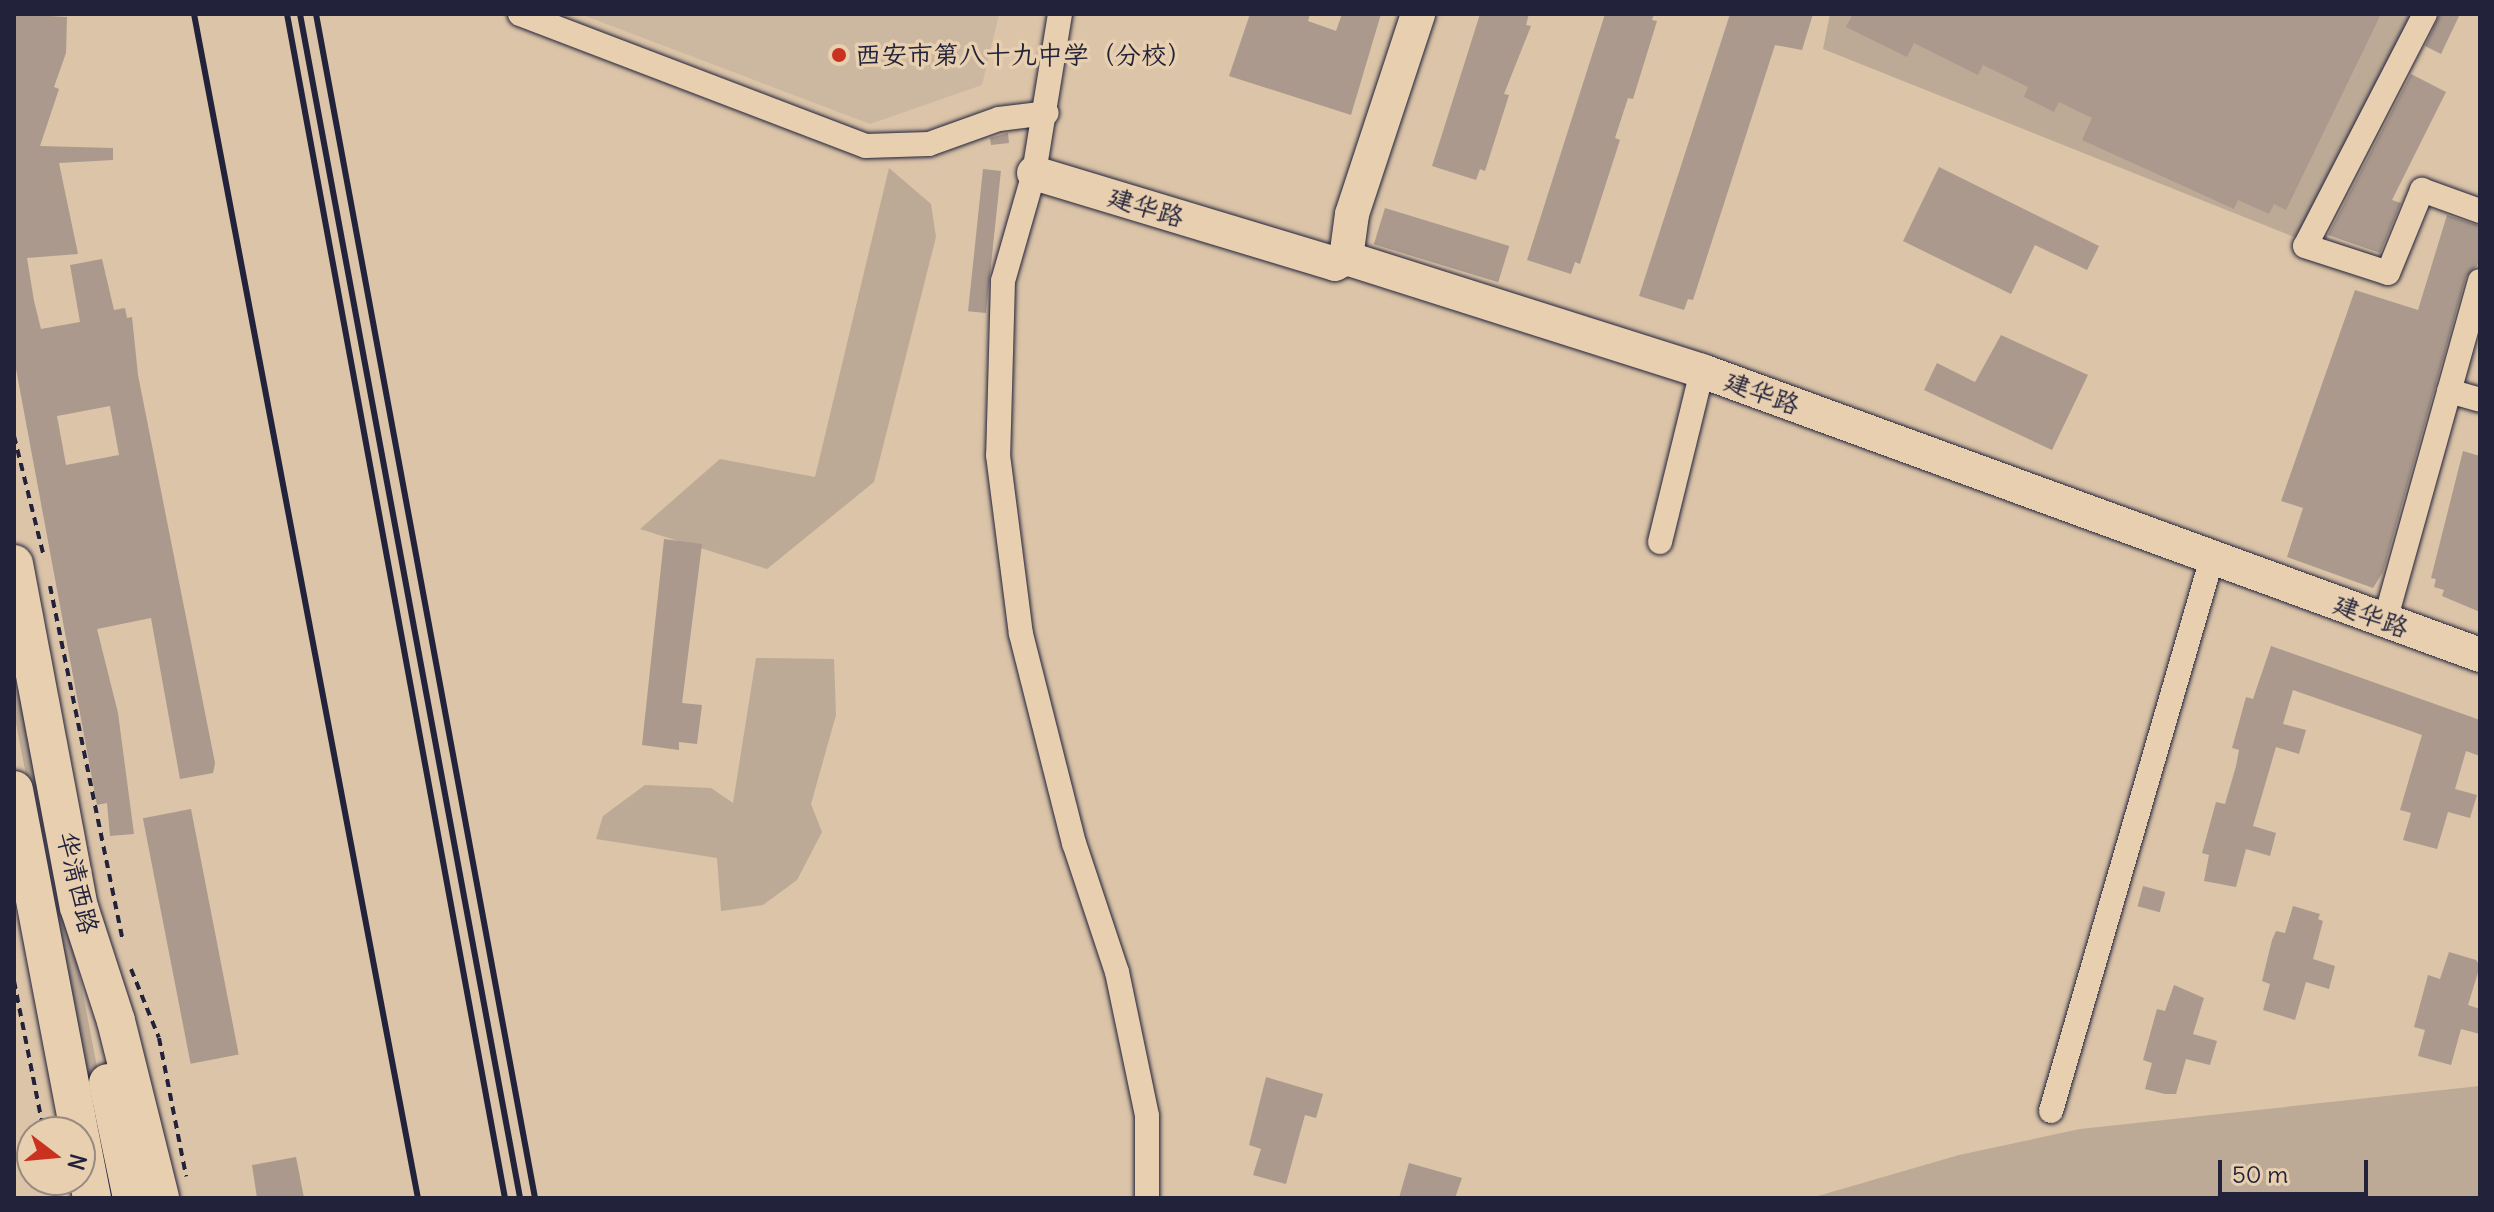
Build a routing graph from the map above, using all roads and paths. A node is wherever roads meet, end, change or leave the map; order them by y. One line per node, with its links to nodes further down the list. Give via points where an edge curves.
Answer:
1 (520, 14): 5 (street, via 866,146 929,144 999,119)
2 (1060, 14): 5 (street)
3 (1418, 14): 8 (street, via 1352,214)
4 (2425, 14): 7 (street, via 2305,246 2388,273 2422,190)
5 (1047, 113): 6 (street)
6 (1034, 173): 8 (street, 建华路, via 1335,264); 29 (street, via 1003,281 998,455 1021,634 1074,843 1117,972 1147,1116)
7 (2480, 211)
8 (1346, 258): 10 (street, 建华路)
9 (2480, 281): 11 (street)
10 (1702, 371): 14 (street); 15 (street, 建华路)
11 (2449, 391): 12 (street); 17 (street)
12 (2480, 400)
13 (14, 436): 21 (path, via 35,512)
14 (1660, 542)
15 (2212, 558): 17 (street, 建华路); 24 (street)
16 (14, 564): 20 (main road, 华清西路)
17 (2385, 621): 18 (street, 建华路)
18 (2480, 655)
19 (14, 790): 26 (main road, 华清西路)
20 (79, 907): 27 (main road, 华清西路); 28 (main road, via 92,1009)
21 (125, 951)
22 (129, 962): 27 (path, via 159,1038)
23 (14, 981): 25 (path)
24 (2051, 1111)
25 (41, 1116)
26 (77, 1116)
27 (174, 1191)
28 (132, 1198)
29 (1147, 1198)

